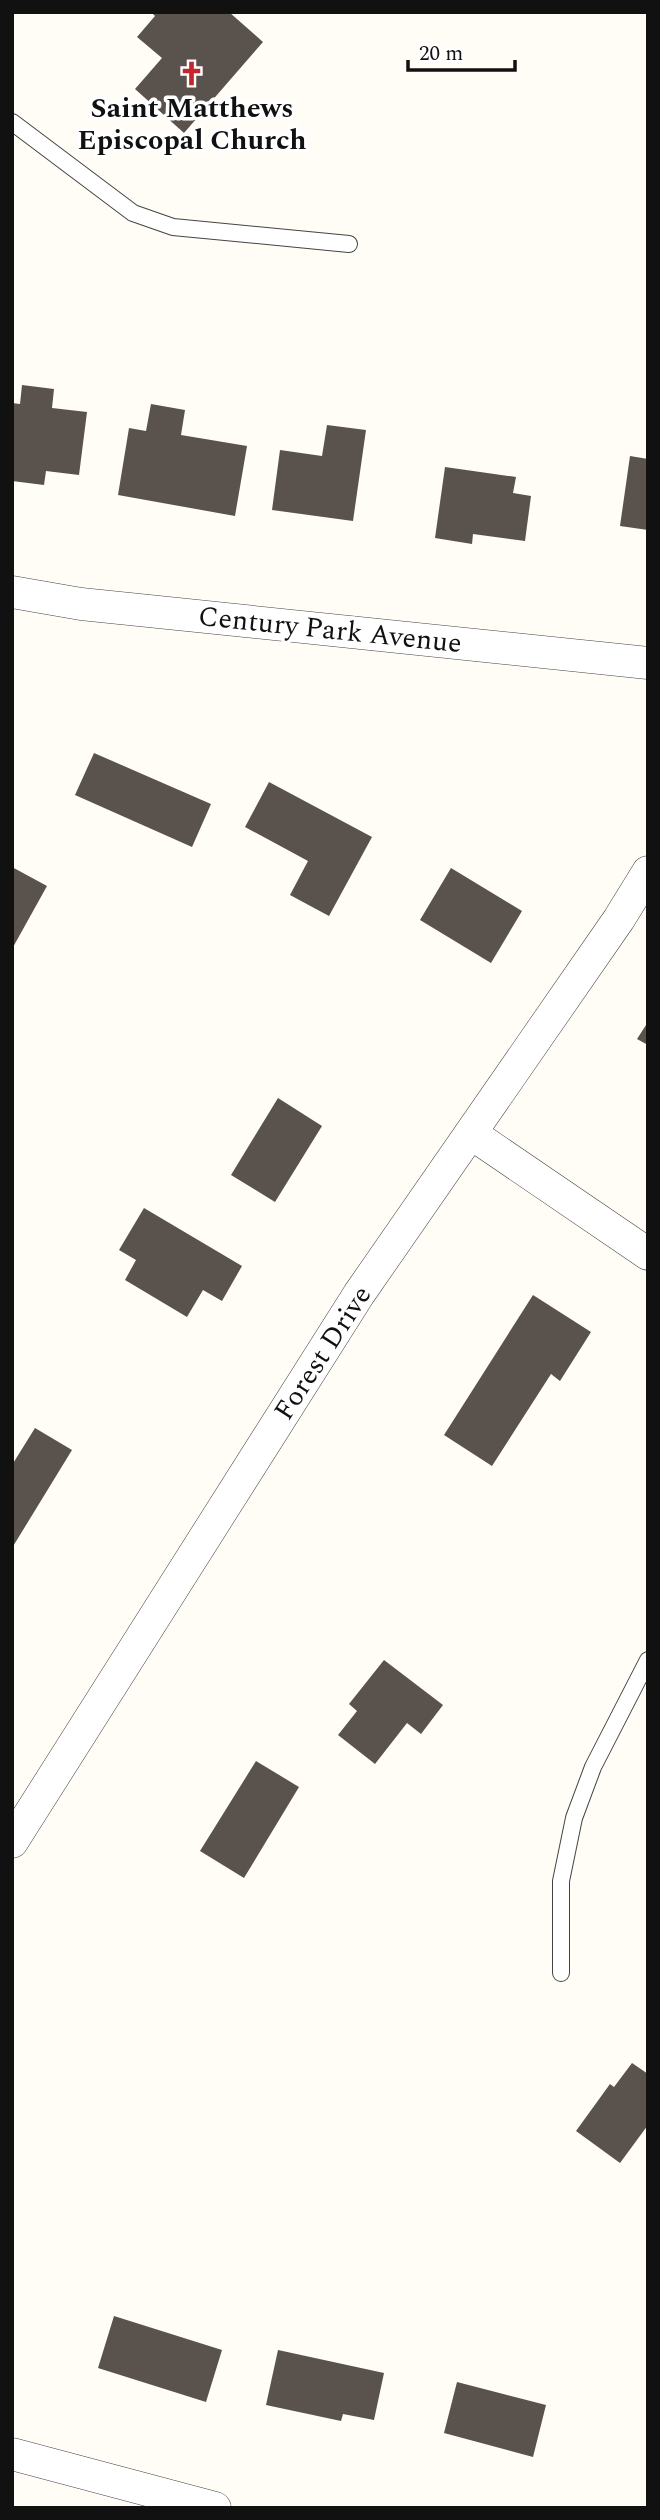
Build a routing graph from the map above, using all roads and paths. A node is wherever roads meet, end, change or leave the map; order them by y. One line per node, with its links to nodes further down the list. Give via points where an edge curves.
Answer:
1 (12, 122): 2 (lane, via 133,213 173,228)
2 (349, 244)
3 (12, 592): 4 (street, Century Park Avenue, via 81,604)
4 (648, 663)
5 (648, 872): 6 (street, Forest Drive)
6 (472, 1133): 7 (street); 9 (street, Forest Drive, via 359,1294)
7 (648, 1254)
8 (648, 1660): 10 (lane, via 593,1768 574,1818 561,1881)
9 (12, 1842)
10 (561, 1973)
11 (12, 2454): 12 (street)
12 (215, 2508)

